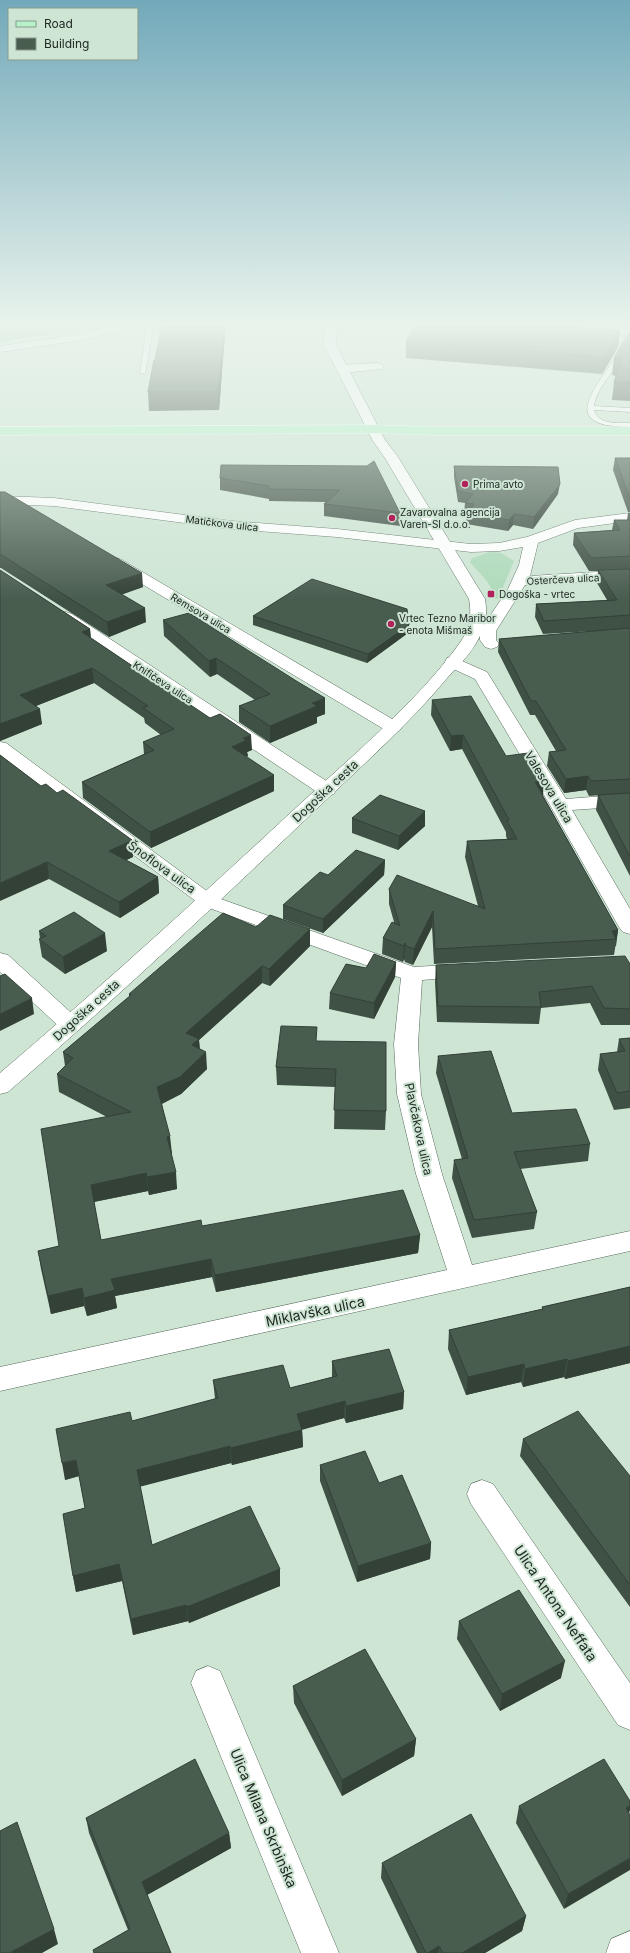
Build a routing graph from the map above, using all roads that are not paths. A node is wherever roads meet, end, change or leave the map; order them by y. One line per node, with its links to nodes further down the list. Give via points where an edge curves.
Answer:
1 (367, 417): 6 (street, Dogoška cesta)
2 (594, 417): 3 (lane, via 606,423)
3 (630, 425)
4 (0, 431): 6 (main road)
5 (630, 431): 6 (main road, via 435,431)
6 (376, 435): 7 (main road); 8 (main road, via 444,442); 13 (street, Dogoška cesta)
7 (0, 440)
8 (630, 442)
9 (4, 500): 10 (street); 13 (street, Matičkova ulica, via 106,508 231,525)
10 (38, 517)
11 (630, 517): 12 (street, Matičkova ulica, via 575,524)
12 (531, 541): 13 (street, Matičkova ulica, via 499,547 471,548); 16 (street, via 531,553)
13 (444, 544): 18 (street, Dogoška cesta, via 477,599 480,611 478,624)
14 (105, 556): 20 (street, Remsova ulica)
15 (630, 575): 16 (street, Osterčeva ulica)
16 (520, 581): 18 (street, via 488,631 488,640 499,644)
17 (53, 609): 22 (street, Knifičeva ulica)
18 (468, 643): 19 (street, Dogoška cesta)
19 (453, 662): 20 (street, Dogoška cesta); 24 (street, Valesova ulica, via 481,676)
20 (393, 727): 22 (street, Dogoška cesta)
21 (0, 747): 25 (street, Šnoflova ulica)
22 (327, 790): 25 (street, Dogoška cesta)
23 (630, 800): 24 (street)
24 (560, 805): 26 (street, Valesova ulica)
25 (208, 901): 29 (street, Šnoflova ulica); 30 (street, Dogoška cesta)
26 (630, 927)
27 (0, 960): 30 (street)
28 (482, 971): 29 (street)
29 (412, 974): 33 (street, Plavčakova ulica, via 406,1044 409,1094 429,1174)
30 (71, 1025): 31 (street, Dogoška cesta)
31 (0, 1086)
32 (630, 1241): 33 (street, Miklavška ulica)
33 (462, 1279): 34 (street, Miklavška ulica)
34 (0, 1379)
35 (482, 1494): 37 (street, Ulica Antona Neffata)
36 (208, 1683): 39 (street, Ulica Milana Skrbinška)
37 (630, 1713)
38 (630, 1950): 40 (street)
39 (320, 1953)
40 (625, 1953)

